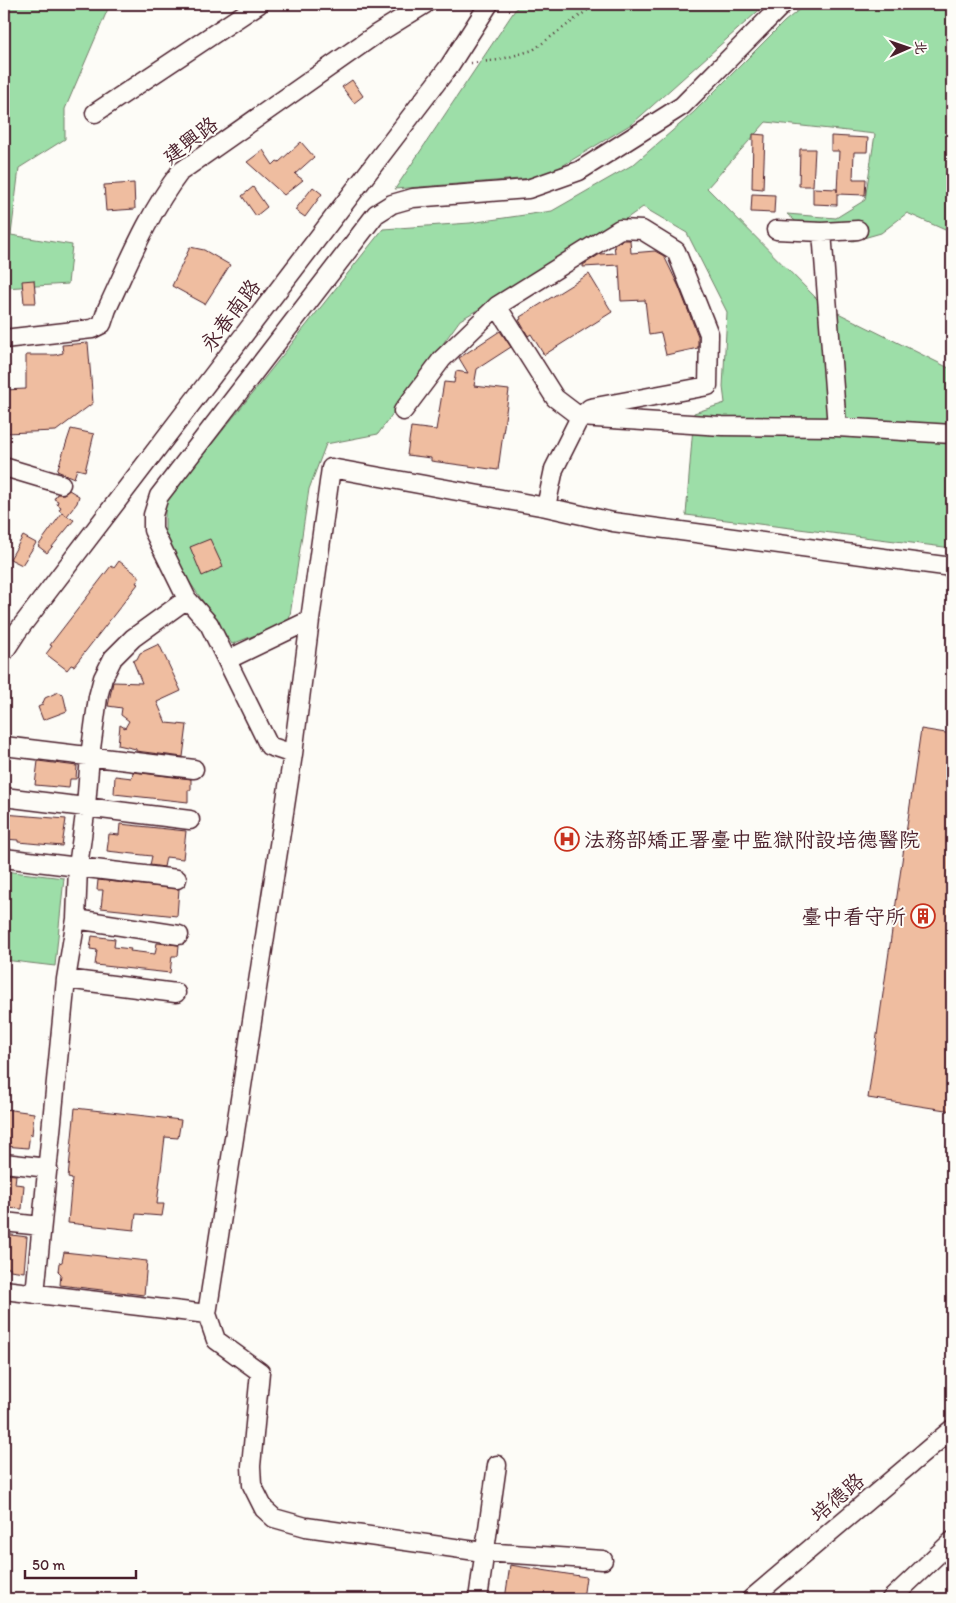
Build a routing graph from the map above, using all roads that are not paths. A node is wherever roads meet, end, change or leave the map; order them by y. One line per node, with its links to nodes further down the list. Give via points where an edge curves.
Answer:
1 (259, 4): 5 (street)
2 (425, 4): 10 (street, 建興路, via 375,35 180,172 150,217 102,324 92,329)
3 (489, 4): 21 (street, 永春南路, via 450,65)
4 (783, 4): 19 (street, via 682,106 579,170 528,189 413,198 392,204 376,214 159,496 153,515 153,530)
5 (95, 113)
6 (776, 230): 8 (street)
7 (858, 230): 8 (street)
8 (822, 232): 13 (street)
9 (497, 306): 11 (street, via 442,358); 12 (street, via 555,398); 12 (street, via 620,229 642,230 676,251 709,334 708,386 590,408)
10 (4, 339)
11 (403, 411)
12 (580, 418): 13 (street, via 722,426); 17 (street, via 554,469)
13 (837, 427): 14 (street)
14 (952, 434)
15 (4, 467): 16 (street)
16 (61, 484)
17 (546, 507): 18 (street, via 613,522); 20 (street, via 331,468)
18 (952, 567)
19 (187, 600): 23 (street, via 209,624); 26 (street, via 133,638 113,658 98,698)
20 (310, 620): 23 (street); 25 (street)
21 (10, 633): 22 (street, 永春南路)
22 (4, 652)
23 (227, 660): 25 (street, via 269,746)
24 (4, 746): 26 (street)
25 (293, 754): 44 (street)
26 (90, 756): 27 (street); 29 (street)
27 (194, 769)
28 (4, 797): 29 (street)
29 (86, 806): 30 (street); 32 (street)
30 (190, 820)
31 (4, 858): 32 (street)
32 (78, 867): 33 (street); 34 (street)
33 (177, 880)
34 (76, 919): 35 (street); 36 (street)
35 (179, 936)
36 (66, 979): 37 (street); 39 (street)
37 (176, 993)
38 (4, 1163): 39 (street)
39 (48, 1168): 41 (street)
40 (4, 1222): 41 (street)
41 (41, 1226): 43 (street)
42 (4, 1290): 43 (street)
43 (35, 1294): 44 (street)
44 (207, 1314): 48 (street, via 216,1340 260,1372 252,1485 264,1509 274,1518 306,1527)
45 (952, 1429): 51 (street, 培德路)
46 (497, 1464): 48 (street)
47 (952, 1541): 52 (street)
48 (483, 1552): 49 (street); 50 (street)
49 (603, 1560)
50 (478, 1599)
51 (751, 1599)
52 (891, 1599)

